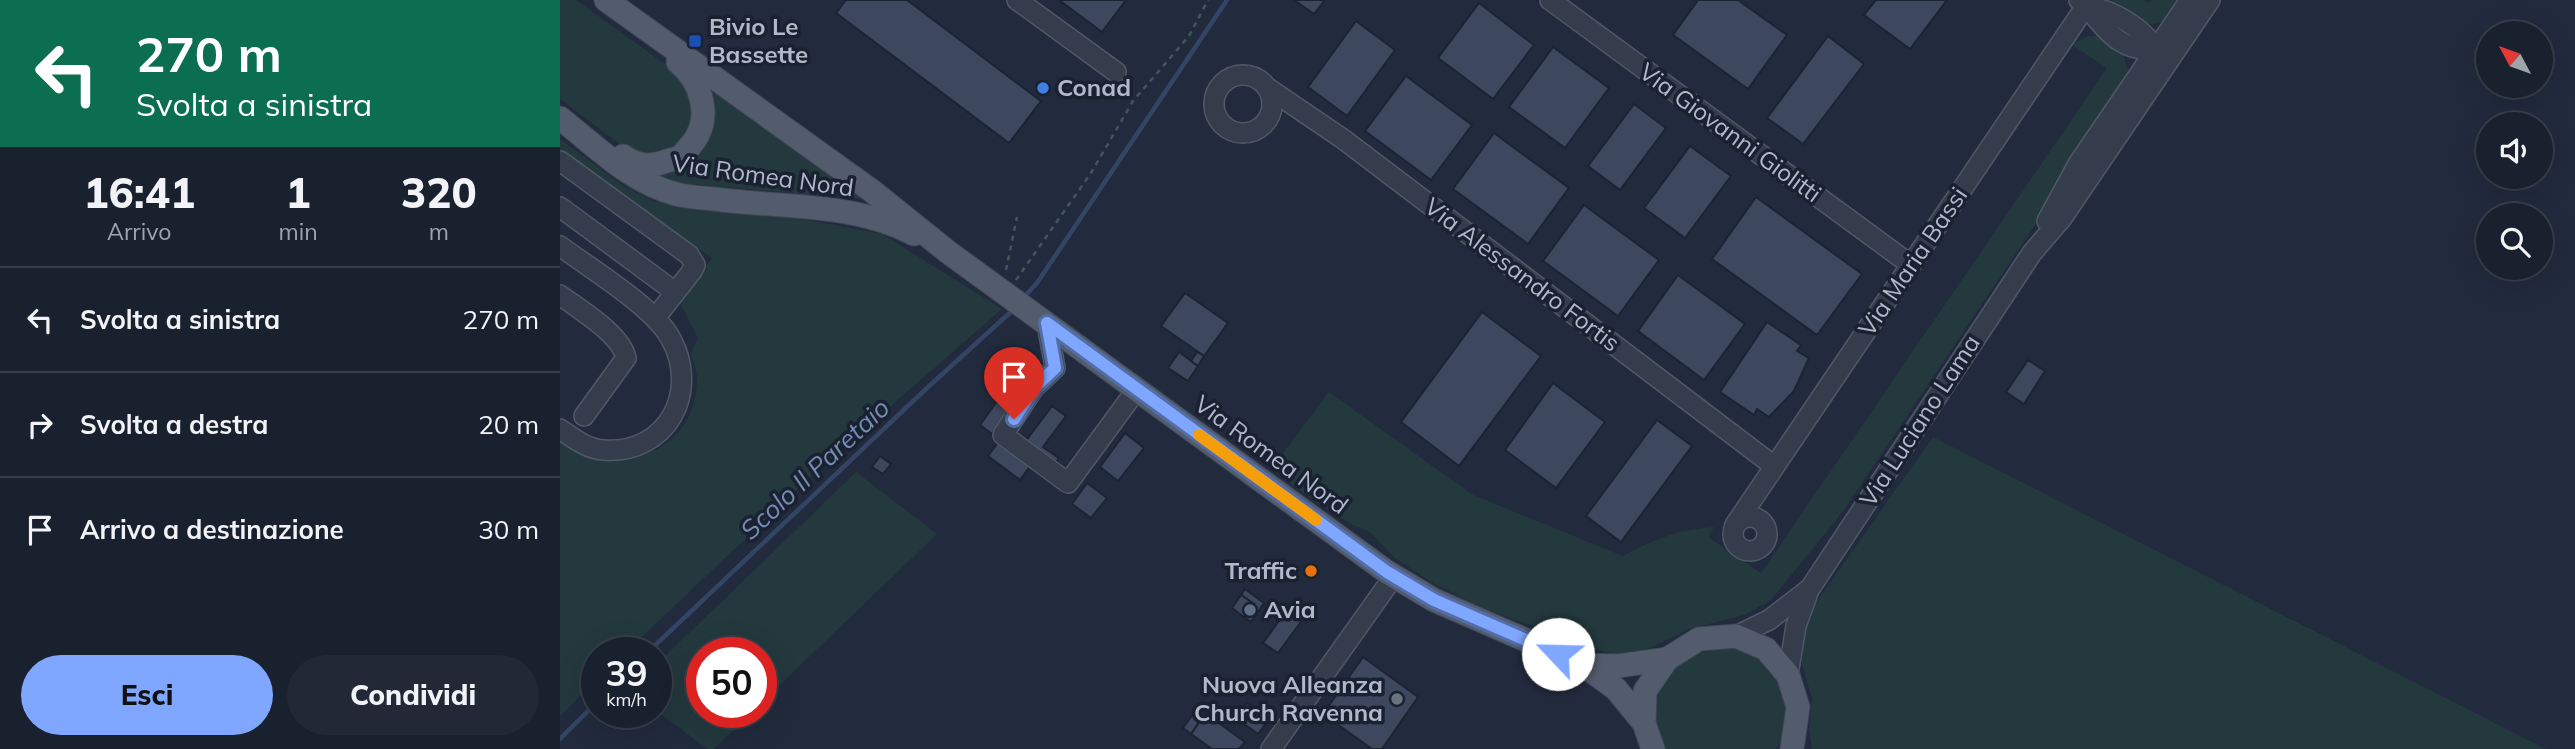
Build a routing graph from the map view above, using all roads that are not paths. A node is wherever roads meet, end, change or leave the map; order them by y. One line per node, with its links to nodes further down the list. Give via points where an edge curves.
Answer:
1 (1017, 0): 12 (street)
2 (1550, 0): 23 (street, Via Giovanni Giolitti)
3 (2190, 0): 8 (street, Via Luciano Lama)
4 (2200, 0): 11 (street, Via Luciano Lama, via 2169,45)
5 (2210, 0): 18 (street, Via Luciano Lama)
6 (2085, 2): 9 (street); 10 (street, via 2103,27); 23 (street, Via Maria Bassi)
7 (617, 7): 16 (main road, Via Romea Nord, via 689,71 704,117 696,138 681,156 650,167 631,162); 21 (main road, Via Romea Nord, via 872,191)
8 (2173, 25): 9 (street, via 2161,32); 11 (street, Via Luciano Lama)
9 (2135, 26): 11 (street)
10 (2123, 43): 11 (street, via 2145,51); 13 (street, via 2133,58)
11 (2157, 49): 13 (street, Via Luciano Lama); 18 (street, Via Luciano Lama, via 2161,57 2104,145)
12 (1116, 72)
13 (2137, 78): 22 (street, Via Luciano Lama, via 2078,164)
14 (1268, 88): 31 (street, Via Alessandro Fortis, via 1353,147)
15 (560, 118): 16 (main road, Via Romea Nord)
16 (580, 134): 21 (main road, Via Romea Nord, via 640,179 678,195 865,217 902,228)
17 (560, 161): 24 (street, via 689,256 695,265)
18 (2095, 168): 22 (street, Via Luciano Lama)
19 (560, 207): 24 (street)
20 (560, 246): 26 (street)
21 (948, 252): 27 (main road, Via Romea Nord)
22 (2032, 253): 34 (street, Via Luciano Lama)
23 (1910, 265): 31 (street, Via Maria Bassi)
24 (675, 292): 26 (street)
25 (560, 296): 29 (street, via 624,348 626,358)
26 (656, 317): 30 (street, via 675,347 684,384 669,422 635,446 604,450 583,444)
27 (1040, 318): 28 (main road, Via Romea Nord); 28 (street, via 1055,368 1034,388 1003,435 1068,483)
28 (1137, 389): 33 (main road, Via Romea Nord)
29 (584, 416)
30 (560, 429)
31 (1774, 466): 32 (street, Via Maria Bassi)
32 (1735, 525)
33 (1394, 576): 37 (main road, Via Romea Nord, via 1434,600); 40 (street)
34 (1809, 590): 35 (street, Via Luciano Lama, via 1769,620); 38 (street, Via Luciano Lama, via 1796,626)
35 (1736, 636): 36 (main road, via 1699,639); 38 (main road, via 1766,649)
36 (1667, 659): 37 (main road, Via Romea Nord); 39 (main road, via 1645,691)
37 (1583, 665): 39 (main road, Via Romea Nord, via 1616,689)
38 (1788, 675): 42 (main road, via 1798,707)
39 (1644, 723): 41 (main road)
40 (1271, 749)
41 (1653, 749)
42 (1792, 749)

